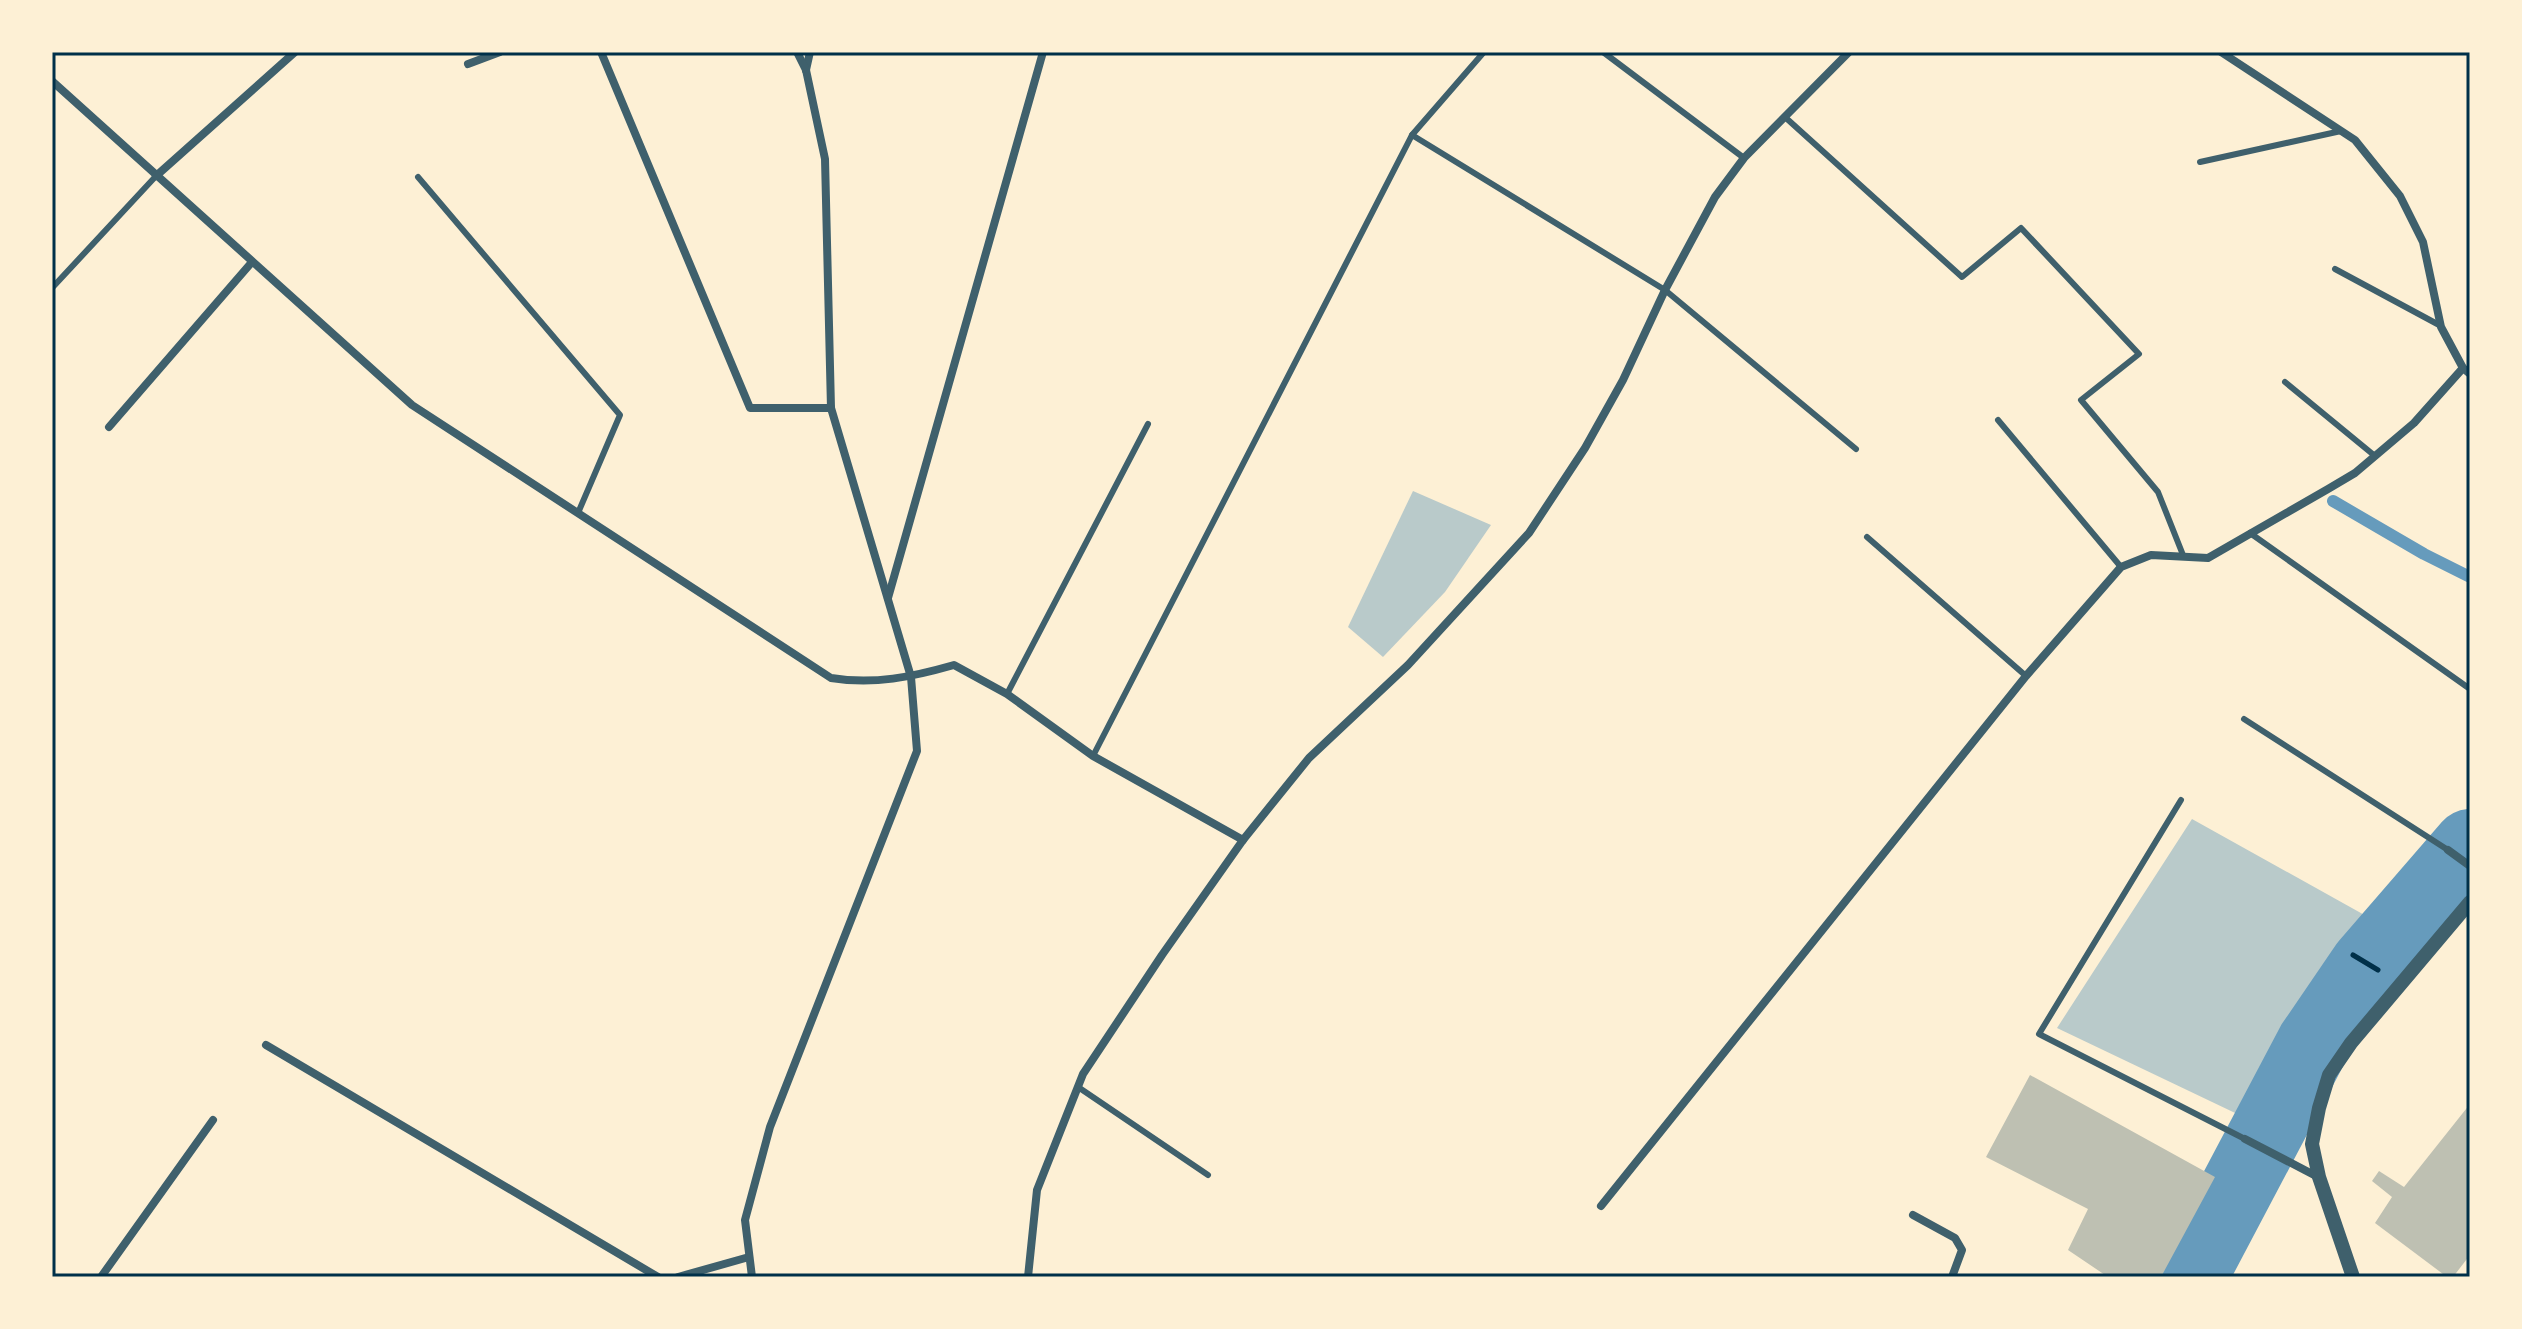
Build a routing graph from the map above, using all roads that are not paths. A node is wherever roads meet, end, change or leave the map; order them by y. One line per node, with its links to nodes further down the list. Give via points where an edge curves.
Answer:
1 (295, 52): 19 (street)
2 (500, 52): 11 (street)
3 (601, 52): 28 (street, via 750,408)
4 (797, 52): 12 (street)
5 (810, 52): 12 (street)
6 (1043, 52): 39 (street)
7 (1484, 52): 16 (lane)
8 (1603, 52): 17 (lane)
9 (1849, 52): 14 (street)
10 (2221, 52): 15 (street)
11 (468, 64)
12 (806, 70): 28 (street, via 825,159)
13 (52, 81): 19 (street)
14 (1786, 118): 17 (street); 37 (lane, via 1962,277 2021,228 2139,354 2081,400 2158,492)
15 (2341, 131): 18 (lane); 25 (street, via 2355,140 2400,196 2423,242)
16 (1412, 135): 24 (lane); 45 (lane)
17 (1744, 158): 24 (street, via 1715,197)
18 (2200, 162)
19 (156, 176): 21 (street); 23 (lane)
20 (418, 177): 34 (lane, via 620,415)
21 (252, 262): 31 (street); 34 (street, via 412,405)
22 (2335, 269): 25 (lane)
23 (52, 288)
24 (1665, 290): 32 (lane); 47 (street, via 1585,448 1529,533 1408,665 1309,758)
25 (2441, 327): 26 (street)
26 (2466, 371): 33 (street)
27 (2285, 382): 33 (lane)
28 (831, 408): 39 (street)
29 (1998, 420): 38 (lane)
30 (1148, 424): 43 (lane)
31 (109, 427)
32 (1856, 449)
33 (2375, 456): 35 (street)
34 (578, 513): 41 (street, via 831,678 860,683)
35 (2250, 533): 37 (street, via 2208,558); 42 (lane)
36 (1867, 537): 40 (lane)
37 (2183, 555): 38 (street, via 2151,555)
38 (2121, 567): 40 (street)
39 (888, 599): 41 (street)
40 (2026, 676): 57 (street)
41 (911, 677): 43 (street, via 954,665); 59 (street, via 917,751 770,1127 745,1220)
42 (2470, 689)
43 (1007, 694): 45 (street)
44 (2244, 719): 48 (lane)
45 (1093, 756): 47 (street)
46 (2181, 800): 54 (lane, via 2039,1034)
47 (1243, 840): 52 (street)
48 (2448, 850): 49 (street)
49 (2470, 866)
50 (2470, 902): 56 (street, via 2329,1075 2312,1144)
51 (266, 1045): 61 (street)
52 (1078, 1087): 55 (lane); 64 (street, via 1037,1190)
53 (213, 1120): 60 (street)
54 (2245, 1139): 56 (street)
55 (1208, 1175)
56 (2319, 1177): 66 (street)
57 (1601, 1206)
58 (1913, 1215): 65 (street, via 1955,1238 1962,1250)
59 (749, 1257): 62 (street); 63 (street)
60 (101, 1277)
61 (658, 1277)
62 (678, 1277)
63 (752, 1277)
64 (1028, 1277)
65 (1952, 1277)
66 (2353, 1277)

